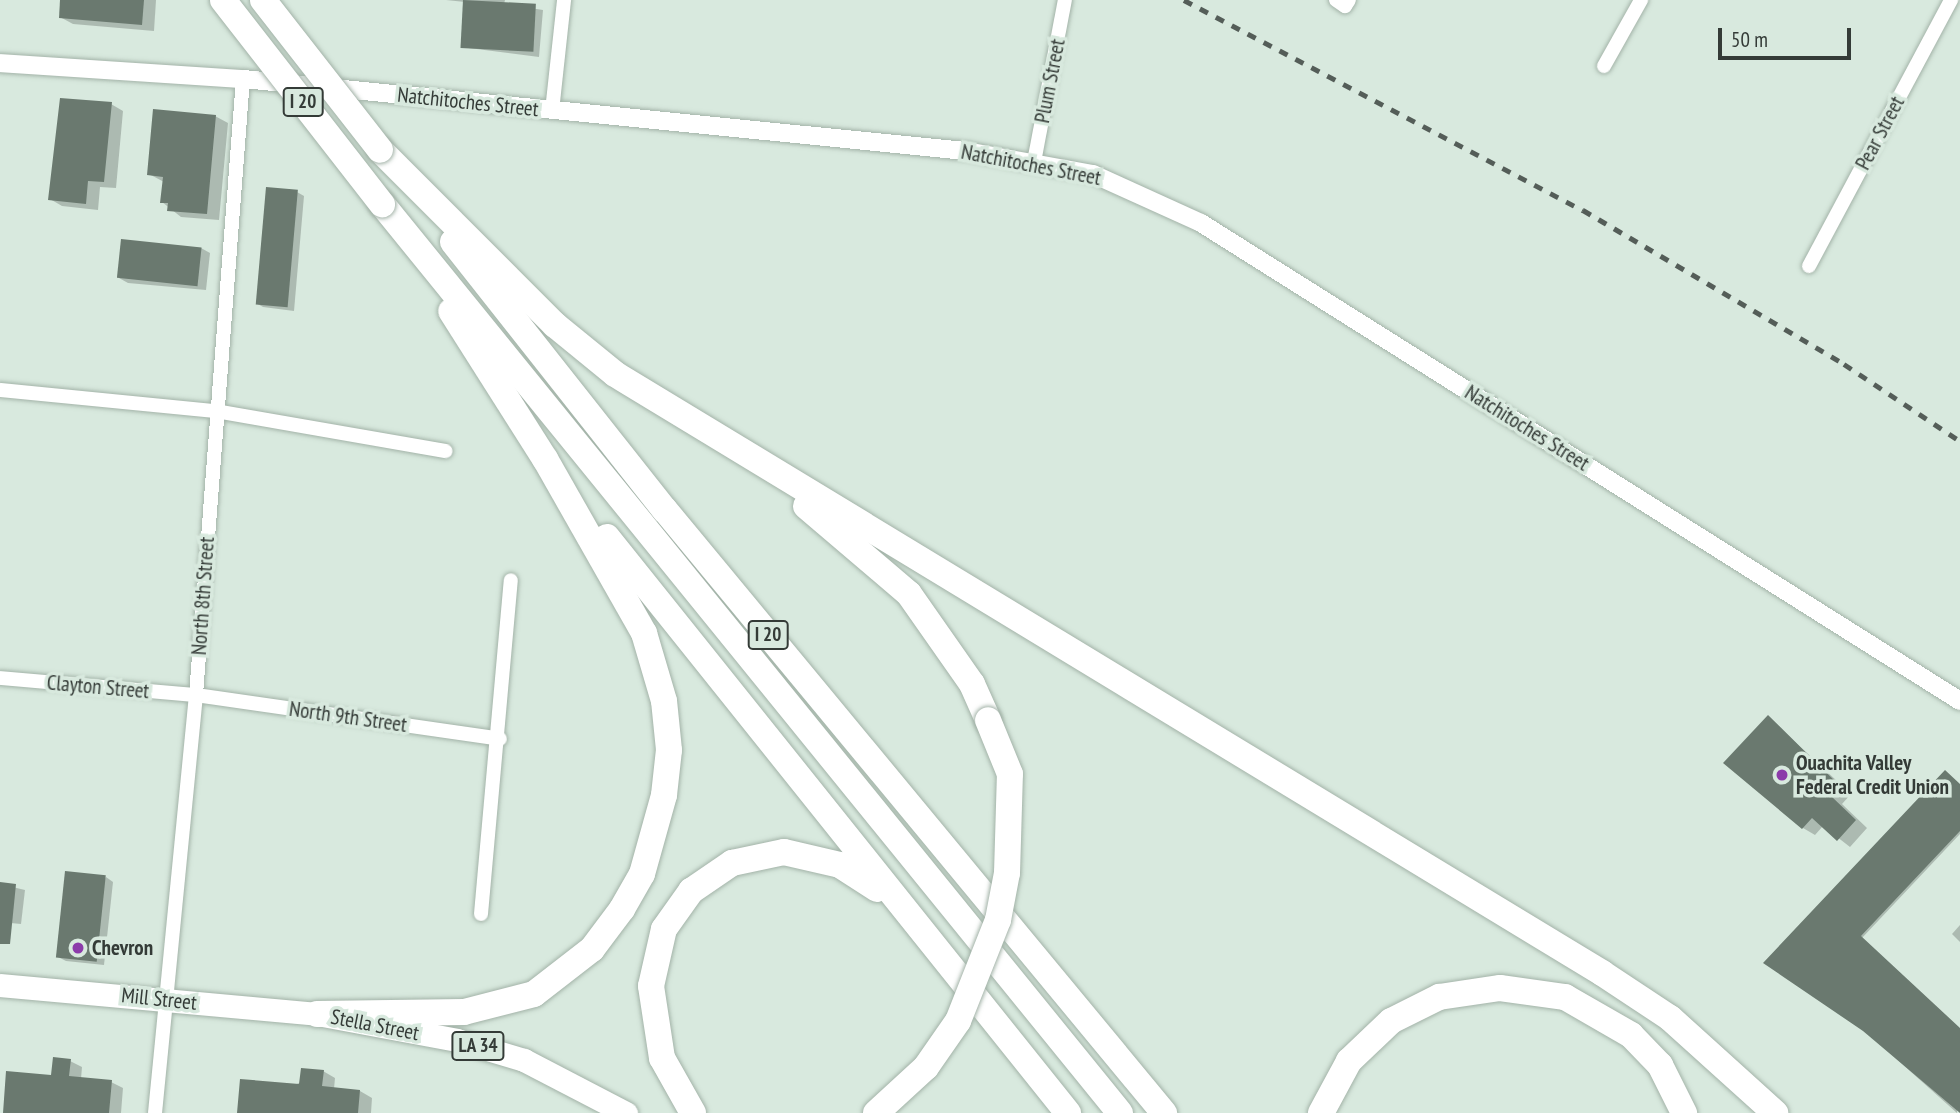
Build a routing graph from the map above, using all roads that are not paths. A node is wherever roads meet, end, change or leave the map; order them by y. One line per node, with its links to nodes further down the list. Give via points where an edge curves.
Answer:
1 (223, 0): 13 (highway, I 20, bridge)
2 (263, 0): 11 (highway, I 20, bridge)
3 (564, 0): 10 (street)
4 (1065, 0): 12 (street, Plum Street)
5 (1641, 0): 8 (street)
6 (1951, 0): 14 (street, Pear Street)
7 (0, 63): 9 (street, Natchitoches Street)
8 (1604, 66)
9 (243, 79): 10 (street, Natchitoches Street); 17 (street, North 8th Street)
10 (552, 111): 12 (street, Natchitoches Street)
11 (380, 150): 15 (highway, via 555,325); 36 (highway, I 20, via 682,531)
12 (1034, 162): 23 (street, Natchitoches Street, via 1093,174 1201,223)
13 (382, 204): 19 (highway); 35 (highway, I 20)
14 (1810, 266)
15 (615, 374): 33 (highway, bridge, via 795,497 909,594 945,642 988,720 1010,774 1007,873 998,920 958,1021 926,1067); 39 (highway, via 1602,974 1670,1018)
16 (0, 390): 17 (street)
17 (216, 411): 18 (street); 22 (street, North 8th Street)
18 (446, 451)
19 (545, 459): 26 (highway); 29 (highway, via 644,633 664,701 669,750 664,795 642,874 592,949 534,994 464,1012)
20 (511, 580): 24 (street)
21 (0, 678): 22 (street, Clayton Street)
22 (197, 695): 24 (street, North 9th Street); 28 (street, North 8th Street)
23 (1960, 701)
24 (500, 739): 25 (street)
25 (481, 914)
26 (940, 957): 32 (highway, via 889,900 840,865 784,852 722,869 691,891 664,929 651,986 662,1058); 34 (highway)
27 (0, 985): 28 (main road, Mill Street / LA 34)
28 (166, 1000): 29 (main road, Mill Street / LA 34); 30 (street, North 8th Street)
29 (317, 1014): 31 (main road, Stella Street / LA 34, via 457,1040 524,1060)
30 (155, 1113)
31 (626, 1113)
32 (693, 1113)
33 (876, 1113)
34 (1068, 1113)
35 (1120, 1113)
36 (1164, 1113)
37 (1321, 1113): 38 (highway, via 1349,1061 1391,1021 1439,997 1500,988 1536,990 1597,1012 1631,1035 1660,1065)
38 (1684, 1113)
39 (1775, 1113)

